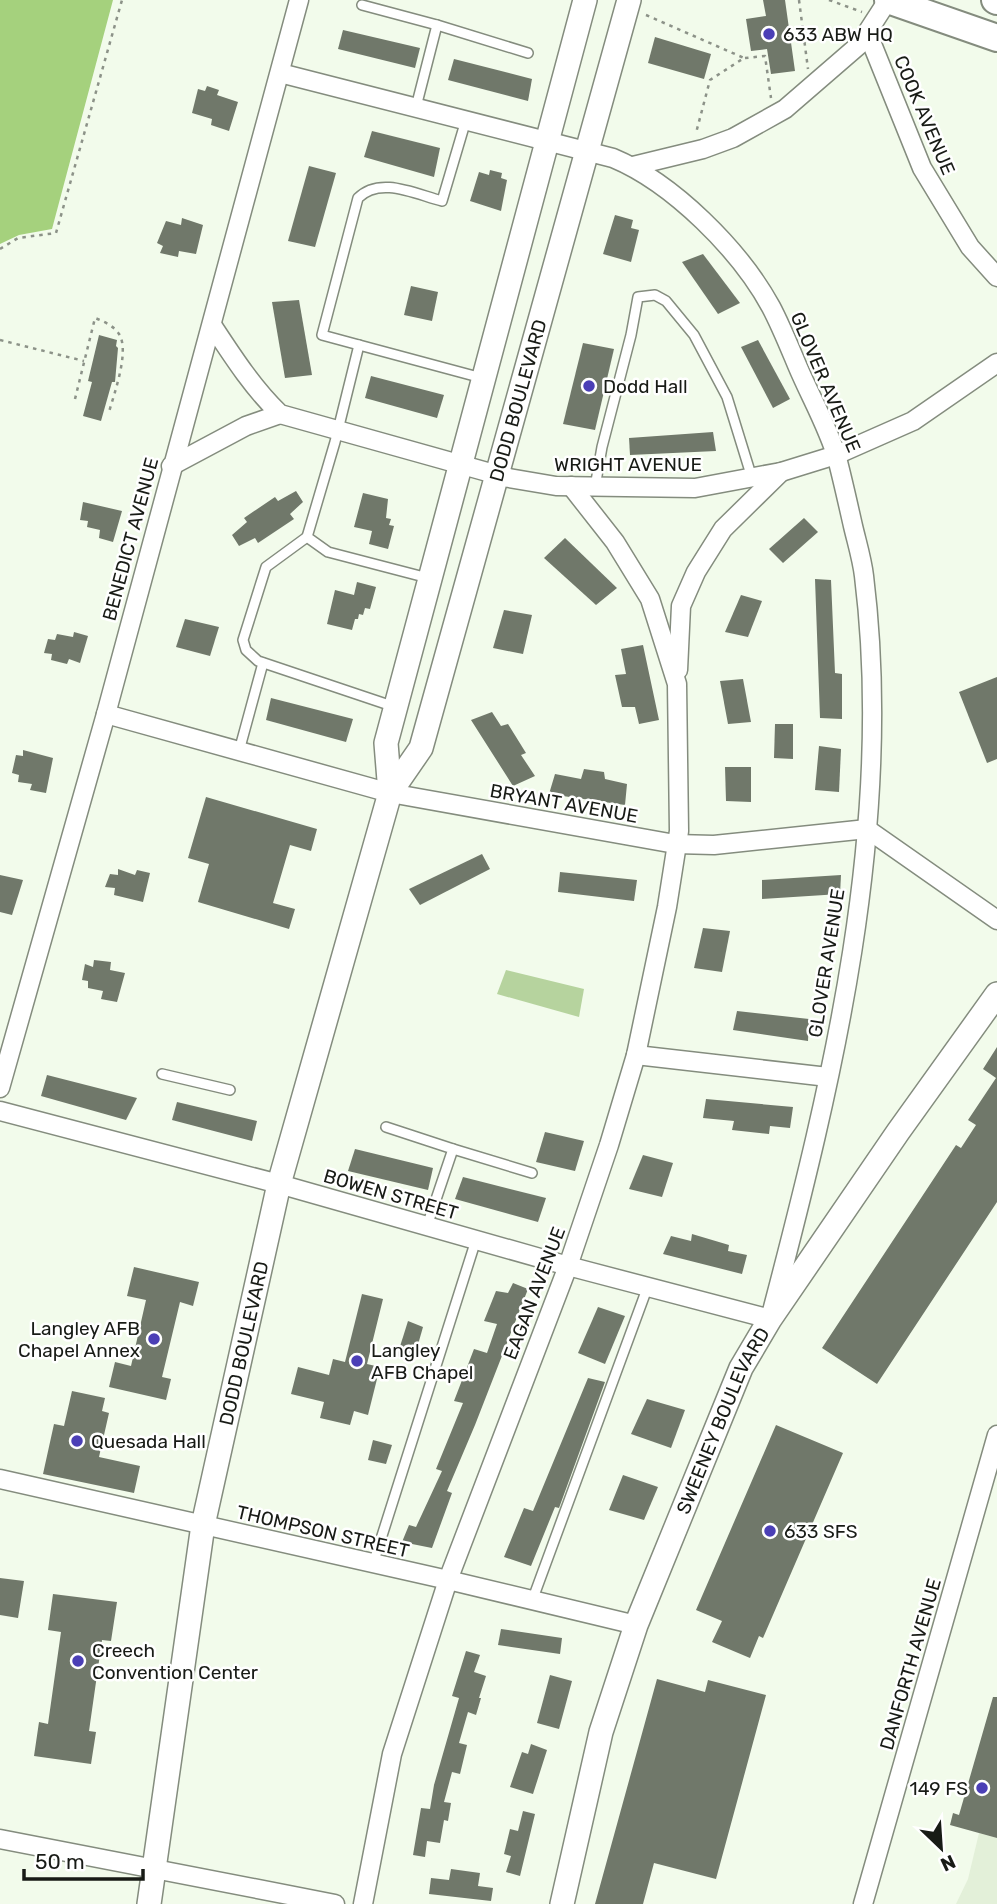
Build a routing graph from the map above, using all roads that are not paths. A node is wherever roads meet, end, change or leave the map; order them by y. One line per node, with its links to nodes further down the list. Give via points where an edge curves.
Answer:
1 (299, 0): 10 (street, BENEDICT AVENUE)
2 (585, 0): 13 (street, DODD BOULEVARD)
3 (362, 5): 6 (lane)
4 (885, 6): 7 (street); 8 (main road)
5 (636, 7): 14 (street, DODD BOULEVARD)
6 (437, 25): 9 (lane); 11 (lane)
7 (868, 34): 15 (street, via 774,116 733,138); 16 (street, COOK AVENUE, via 922,168 970,247)
8 (997, 38)
9 (528, 53)
10 (280, 73): 11 (street, GLOVER AVENUE); 17 (street, BENEDICT AVENUE)
11 (416, 107): 12 (street, GLOVER AVENUE)
12 (466, 120): 13 (street, GLOVER AVENUE); 18 (lane, via 442,201 382,186 358,198 322,335)
13 (548, 142): 14 (street, GLOVER AVENUE); 20 (street, DODD BOULEVARD)
14 (586, 151): 15 (street, GLOVER AVENUE); 27 (street, DODD BOULEVARD)
15 (633, 166): 23 (street, GLOVER AVENUE, via 698,214 763,295)
16 (997, 277)
17 (212, 325): 21 (street, via 246,377); 25 (street, BENEDICT AVENUE)
18 (359, 345): 20 (lane); 22 (lane)
19 (997, 363): 23 (street, WRIGHT AVENUE, via 913,421)
20 (484, 378): 24 (street, DODD BOULEVARD)
21 (280, 414): 22 (street, WRIGHT AVENUE); 25 (street, via 246,426)
22 (339, 429): 24 (street, WRIGHT AVENUE); 31 (lane)
23 (836, 455): 26 (street, WRIGHT AVENUE); 39 (street, GLOVER AVENUE, via 864,573 872,676)
24 (461, 463): 27 (street, WRIGHT AVENUE); 32 (street, DODD BOULEVARD)
25 (172, 466): 36 (street, BENEDICT AVENUE)
26 (781, 472): 28 (street, WRIGHT AVENUE); 34 (street, EAGAN AVENUE, via 723,529 696,572 681,606)
27 (497, 474): 29 (street, WRIGHT AVENUE); 38 (street, DODD BOULEVARD, via 421,748)
28 (752, 478): 30 (street, WRIGHT AVENUE, via 695,488); 30 (lane, via 727,397 694,335 666,301 655,295 638,297)
29 (571, 486): 30 (street, WRIGHT AVENUE); 34 (street, EAGAN AVENUE, via 615,542 650,599)
30 (595, 487)
31 (307, 537): 32 (lane, via 328,552); 33 (lane, via 266,567 243,640 246,650)
32 (430, 578): 35 (street, DODD BOULEVARD)
33 (263, 663): 35 (lane); 37 (lane)
34 (677, 684): 40 (street, EAGAN AVENUE)
35 (396, 707): 38 (street, DODD BOULEVARD, via 386,743)
36 (106, 714): 37 (street, BRYANT AVENUE); 46 (street, BENEDICT AVENUE)
37 (239, 751): 38 (street, BRYANT AVENUE)
38 (390, 793): 40 (street, BRYANT AVENUE); 52 (street, DODD BOULEVARD)
39 (867, 829): 40 (street, BRYANT AVENUE, via 714,845); 41 (street); 45 (street, GLOVER AVENUE, via 850,964)
40 (675, 844): 43 (street, EAGAN AVENUE, via 667,907)
41 (997, 920)
42 (997, 994): 57 (street, SWEENEY BOULEVARD)
43 (636, 1055): 45 (street); 55 (street, EAGAN AVENUE)
44 (162, 1074): 47 (lane)
45 (828, 1077): 57 (street, GLOVER AVENUE)
46 (0, 1088)
47 (230, 1090)
48 (0, 1111): 52 (street, BOWEN STREET)
49 (386, 1127): 50 (lane)
50 (453, 1149): 51 (lane); 53 (lane)
51 (533, 1173)
52 (279, 1184): 53 (street, BOWEN STREET); 60 (street, DODD BOULEVARD)
53 (427, 1226): 54 (street, BOWEN STREET)
54 (476, 1240): 55 (street, BOWEN STREET); 61 (lane)
55 (568, 1266): 56 (street, BOWEN STREET); 62 (street, EAGAN AVENUE)
56 (648, 1286): 57 (street, BOWEN STREET); 63 (lane)
57 (769, 1319): 64 (street, SWEENEY BOULEVARD, via 741,1368)
58 (997, 1435): 71 (street, DANFORTH AVENUE)
59 (0, 1479): 60 (street, THOMPSON STREET)
60 (203, 1525): 61 (street, THOMPSON STREET); 66 (street, DODD BOULEVARD)
61 (373, 1563): 62 (street, THOMPSON STREET)
62 (448, 1580): 63 (street, THOMPSON STREET); 69 (street, EAGAN AVENUE, via 392,1754)
63 (532, 1601): 64 (street, THOMPSON STREET)
64 (636, 1625): 70 (street, SWEENEY BOULEVARD, via 601,1732)
65 (0, 1839): 66 (street)
66 (153, 1867): 67 (street, DODD BOULEVARD); 68 (street)
67 (149, 1904)
68 (335, 1904)
69 (363, 1904)
70 (562, 1904)
71 (863, 1904)

